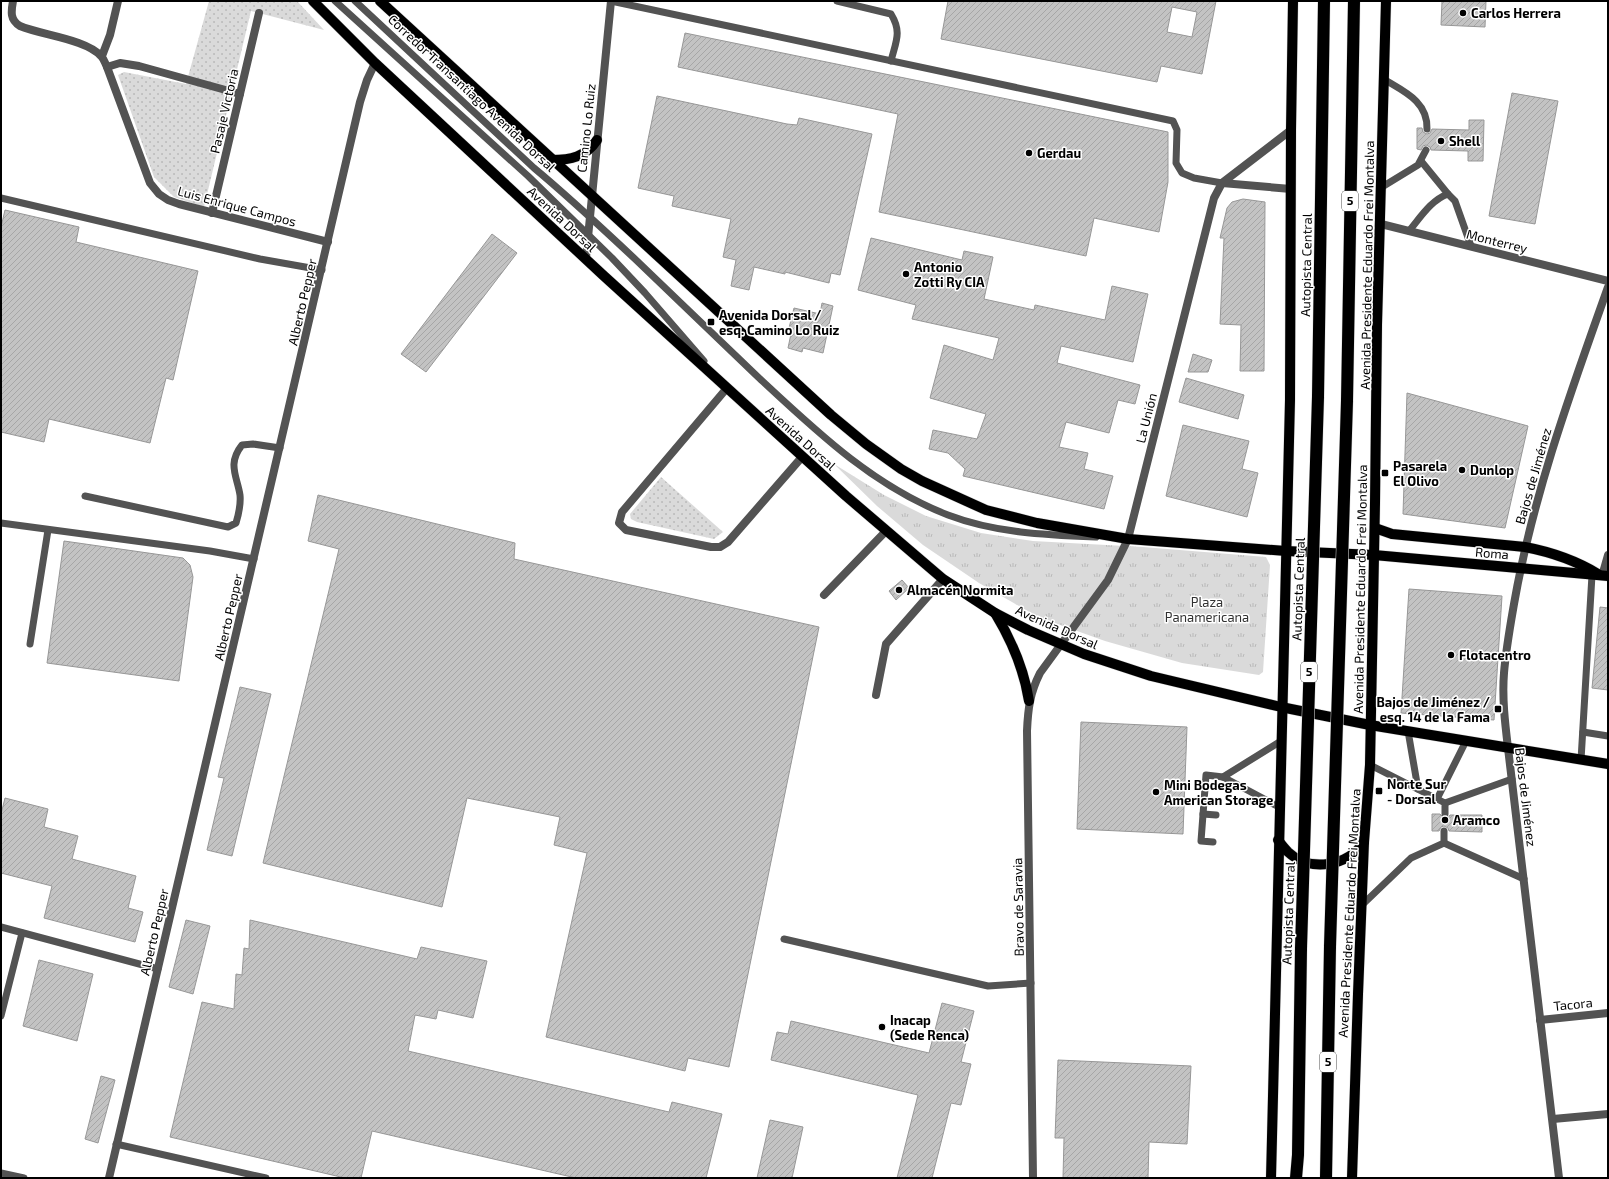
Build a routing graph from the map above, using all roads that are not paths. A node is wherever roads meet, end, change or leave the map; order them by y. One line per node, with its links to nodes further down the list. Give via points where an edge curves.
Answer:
1 (13, 1): 14 (street, via 13,21 24,28 82,44)
2 (118, 1): 14 (street)
3 (313, 1): 16 (main road, Avenida Dorsal)
4 (335, 1): 36 (lane, Corredor Transantiago Avenida Dorsal, via 528,176)
5 (355, 1): 33 (lane, Corredor Transantiago Avenida Dorsal)
6 (380, 1): 24 (main road)
7 (612, 1): 15 (lane); 22 (street, Camino Lo Ruiz)
8 (837, 1): 15 (lane, via 891,14 898,31)
9 (1293, 1): 21 (main road)
10 (1324, 1): 111 (highway, Autopista Central / 5, bridge, via 1318,397 1300,948)
11 (1354, 1): 112 (highway, 5, bridge, via 1347,401 1330,946)
12 (1386, 1): 18 (main road, Avenida Presidente Eduardo Frei Montalva)
13 (259, 13): 19 (street, Pasaje Victoria)
14 (102, 56): 17 (street, Luis Enrique Campos)
15 (891, 61): 26 (lane, via 1173,121 1177,130 1176,163 1182,173)
16 (375, 63): 37 (street, Alberto Pepper, via 363,90); 39 (main road, Avenida Dorsal)
17 (107, 67): 19 (street, via 120,63 139,66); 32 (street, Luis Enrique Campos, via 147,176 154,188 168,200)
18 (1385, 80): 20 (lane, via 1418,102 1425,113); 27 (main road, Avenida Presidente Eduardo Frei Montalva)
19 (240, 94): 32 (street, Pasaje Victoria)
20 (1427, 129)
21 (1291, 130): 26 (street, La Unión); 28 (main road)
22 (597, 140): 24 (main road, via 589,151 583,154 569,159); 30 (street, Camino Lo Ruiz)
23 (1426, 150): 25 (lane)
24 (552, 160): 30 (main road)
25 (1421, 161): 27 (lane); 29 (lane)
26 (1222, 183): 28 (street); 51 (street, La Unión, via 1214,198)
27 (1382, 187): 34 (main road, Avenida Presidente Eduardo Frei Montalva)
28 (1291, 189): 53 (main road)
29 (1448, 194): 35 (lane, via 1434,202); 38 (lane, via 1455,201)
30 (592, 196): 33 (street, Camino Lo Ruiz); 51 (main road, via 831,415 901,469 945,493 986,510 1037,523)
31 (1, 198): 40 (lane, via 260,259)
32 (212, 213): 37 (street, Luis Enrique Campos)
33 (590, 218): 36 (street, Camino Lo Ruiz); 51 (lane, Corredor Transantiago Avenida Dorsal, via 816,431 890,487 920,503 983,525 1035,534)
34 (1381, 224): 35 (street, Monterrey); 48 (main road, Avenida Presidente Eduardo Frei Montalva)
35 (1409, 231): 38 (street, Monterrey)
36 (588, 235): 39 (street, Camino Lo Ruiz); 43 (lane, Corredor Transantiago Avenida Dorsal, via 640,288)
37 (328, 242): 40 (street, Alberto Pepper)
38 (1471, 246): 41 (street, Monterrey)
39 (586, 258): 43 (main road, Avenida Dorsal)
40 (322, 270): 44 (street, Alberto Pepper)
41 (1608, 281)
42 (1608, 287): 52 (street, Bajos de Jiménez, via 1545,475)
43 (727, 388): 45 (main road, Avenida Dorsal); 45 (street, via 622,512 619,523 626,530 720,547 728,542)
44 (280, 448): 46 (lane, via 253,444 242,445 238,450 234,473 240,495 240,511 236,523 228,527); 56 (street, Alberto Pepper)
45 (802, 457): 50 (main road, Avenida Dorsal)
46 (86, 496)
47 (1, 524): 49 (lane)
48 (1375, 528): 52 (main road, via 1399,535); 55 (main road, Avenida Presidente Eduardo Frei Montalva)
49 (48, 530): 56 (lane, via 210,551); 62 (lane)
50 (886, 531): 59 (main road, Avenida Dorsal); 60 (street)
51 (1128, 539): 53 (main road); 63 (street, La Unión, via 1108,580)
52 (1525, 547): 57 (street, Bajos de Jiménez); 58 (main road, via 1571,560)
53 (1286, 551): 55 (main road); 66 (main road)
54 (1608, 555): 58 (street)
55 (1374, 556): 57 (main road, Roma); 67 (main road, Avenida Presidente Eduardo Frei Montalva)
56 (254, 560): 96 (street, Alberto Pepper)
57 (1520, 568): 58 (main road, Roma); 73 (street, Bajos de Jiménez, via 1504,674)
58 (1601, 575): 69 (lane)
59 (943, 579): 61 (main road, Avenida Dorsal); 64 (street, via 886,644)
60 (824, 595)
61 (995, 613): 63 (main road, Avenida Dorsal); 65 (main road, via 1021,666)
62 (30, 644)
63 (1060, 644): 65 (street, Bravo de Saravia, via 1040,673); 66 (main road, Avenida Dorsal, via 1151,676)
64 (876, 695)
65 (1029, 701): 97 (street, Bravo de Saravia, via 1027,731)
66 (1281, 707): 67 (main road, Avenida Dorsal); 71 (main road)
67 (1370, 725): 68 (main road, Avenida Dorsal); 76 (main road, Avenida Presidente Eduardo Frei Montalva)
68 (1408, 731): 72 (main road, Avenida Dorsal); 79 (lane)
69 (1583, 732): 70 (lane); 74 (lane)
70 (1608, 736)
71 (1281, 741): 77 (lane); 82 (main road)
72 (1466, 741): 73 (main road, Avenida Dorsal); 80 (lane)
73 (1508, 748): 74 (main road, Avenida Dorsal); 78 (street, Bajos de Jiménez)
74 (1581, 760): 75 (main road, Avenida Dorsal)
75 (1608, 764)
76 (1370, 765): 79 (lane); 89 (main road, Avenida Presidente Eduardo Frei Montalva)
77 (1223, 777): 82 (lane); 83 (lane, via 1206,775)
78 (1512, 779): 81 (lane); 91 (street, Bajos de Jiménez)
79 (1418, 789): 80 (lane)
80 (1437, 799): 81 (lane)
81 (1445, 803): 84 (lane)
82 (1279, 807): 87 (main road)
83 (1203, 814): 85 (lane); 88 (lane, via 1201,841)
84 (1444, 814)
85 (1216, 815)
86 (1444, 831): 90 (lane)
87 (1278, 840): 89 (main road, via 1288,852 1303,861 1326,864 1346,859); 110 (main road)
88 (1213, 842)
89 (1364, 842): 92 (main road, Avenida Presidente Eduardo Frei Montalva)
90 (1444, 843): 91 (lane); 92 (lane, via 1411,858)
91 (1524, 879): 100 (street, Bajos de Jiménez)
92 (1362, 906): 113 (main road, Avenida Presidente Eduardo Frei Montalva)
93 (1, 927): 94 (lane)
94 (22, 932): 96 (lane); 99 (lane)
95 (784, 939): 97 (lane, via 988,986)
96 (158, 969): 103 (street, Alberto Pepper)
97 (1031, 983): 109 (street, Bravo de Saravia)
98 (1608, 1013): 100 (street, Tacora)
99 (1, 1016)
100 (1540, 1020): 102 (street, Bajos de Jiménez)
101 (1608, 1114): 102 (street)
102 (1553, 1120): 114 (street, Bajos de Jiménez)
103 (116, 1144): 107 (street, Alberto Pepper); 108 (lane)
104 (1, 1174): 105 (lane)
105 (13, 1177): 106 (lane)
106 (24, 1178)
107 (108, 1178)
108 (266, 1178)
109 (1033, 1178)
110 (1271, 1178)
111 (1296, 1178)
112 (1326, 1178)
113 (1352, 1178)
114 (1559, 1178)

